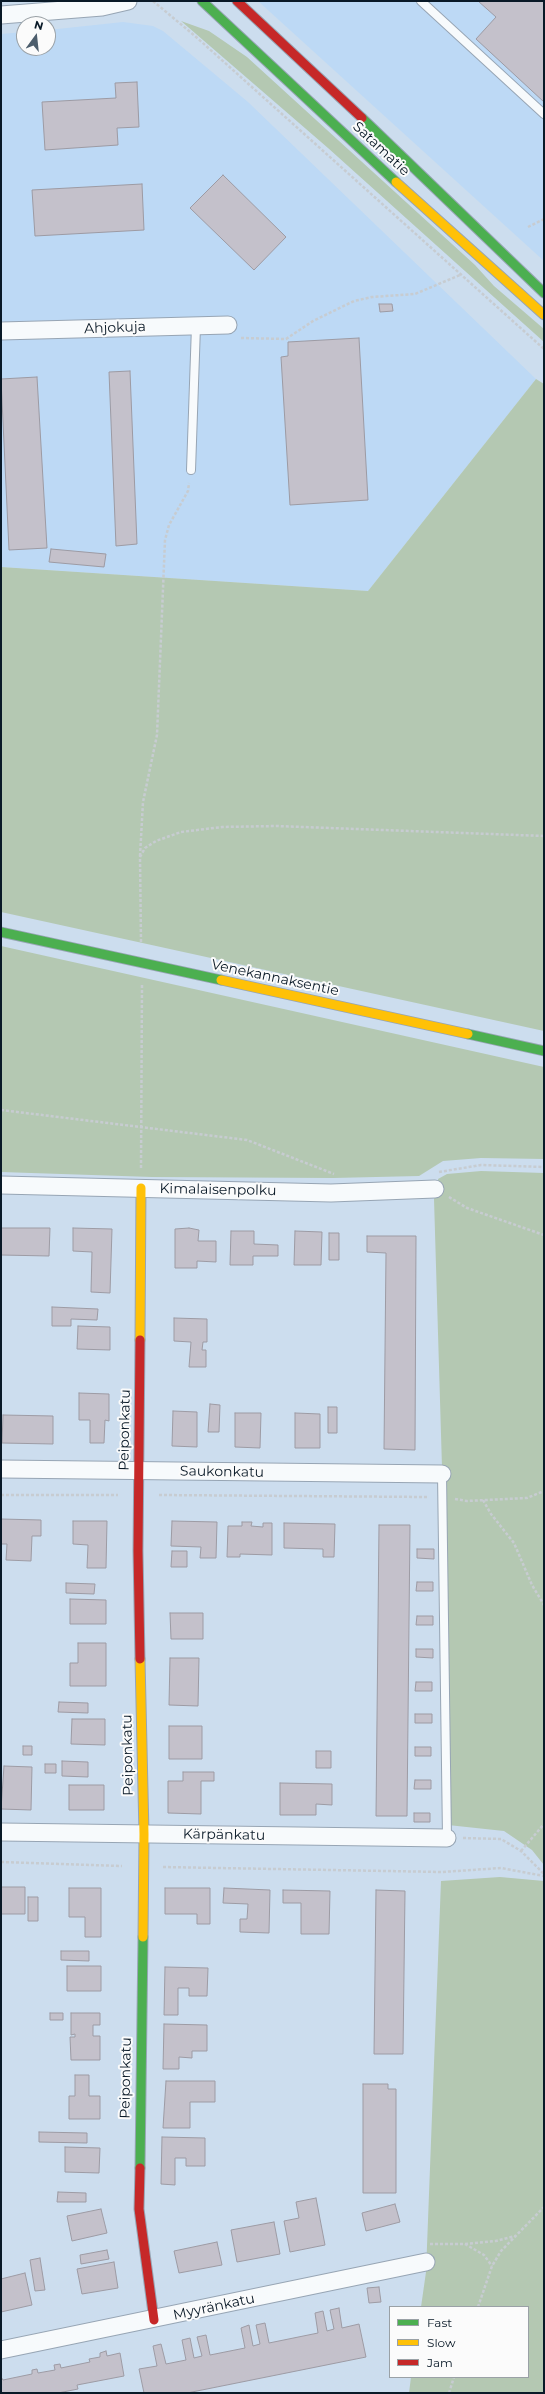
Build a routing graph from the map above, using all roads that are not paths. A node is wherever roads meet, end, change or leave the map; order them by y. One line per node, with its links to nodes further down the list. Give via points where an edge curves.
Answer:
1 (128, 1): 5 (street, via 102,7)
2 (202, 1): 8 (street, Satamatie, via 419,204)
3 (236, 1): 7 (street, Satamatie, via 490,239)
4 (421, 1): 6 (lane)
5 (1, 15)
6 (544, 114)
7 (544, 293)
8 (544, 315)
9 (228, 324): 10 (street, Ahjokuja)
10 (196, 326): 11 (street, Ahjokuja); 12 (lane)
11 (1, 331)
12 (191, 470)
13 (1, 932): 14 (street, Venekannaksentie)
14 (544, 1051)
15 (1, 1185): 16 (street, Kimalaisenpolku)
16 (141, 1188): 17 (street, Kimalaisenpolku, via 331,1193); 19 (street, Peiponkatu)
17 (435, 1189)
18 (1, 1469): 19 (street, Saukonkatu)
19 (139, 1471): 20 (street, Saukonkatu); 22 (street, Peiponkatu)
20 (442, 1474): 23 (lane)
21 (1, 1832): 22 (street, Kärpänkatu)
22 (144, 1834): 23 (street, Kärpänkatu); 25 (street, Peiponkatu, via 139,2209)
23 (447, 1838)
24 (426, 2262): 25 (street, Myyränkatu)
25 (154, 2320): 26 (street, Myyränkatu)
26 (1, 2350)

